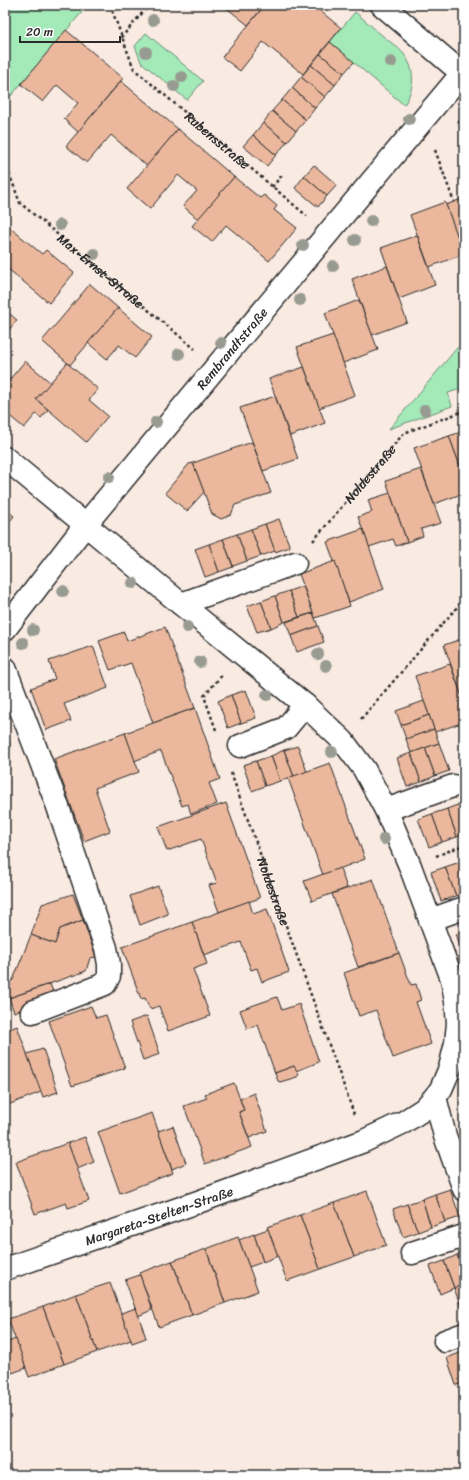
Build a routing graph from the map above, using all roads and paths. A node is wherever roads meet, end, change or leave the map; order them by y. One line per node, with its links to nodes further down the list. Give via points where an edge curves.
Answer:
1 (110, 5): 4 (path, Rubensstraße)
2 (149, 5): 4 (path)
3 (382, 5): 5 (street)
4 (121, 38): 9 (path, Rubensstraße, via 134,70)
5 (463, 73): 6 (street, Rembrandtstraße)
6 (412, 132): 10 (path, via 434,148); 11 (street, Rembrandtstraße)
7 (5, 162): 12 (path, Max-Ernst-Straße, via 20,203)
8 (283, 174): 9 (path)
9 (272, 187): 11 (path, Rubensstraße)
10 (454, 202)
11 (327, 234): 12 (street, Rembrandtstraße)
12 (216, 367): 15 (street, Rembrandtstraße)
13 (464, 411): 16 (path, Noldestraße, via 404,433)
14 (5, 458): 15 (street)
15 (86, 524): 18 (street); 19 (street, Rembrandtstraße)
16 (294, 563): 18 (street)
17 (464, 599): 24 (path)
18 (181, 604): 20 (street)
19 (5, 629)
20 (241, 652): 22 (street); 23 (path, via 204,696)
21 (5, 668): 31 (street, via 80,869 109,964 109,976 105,984)
22 (305, 705): 24 (street); 25 (street, via 286,728)
23 (216, 731)
24 (342, 741): 28 (street, via 364,769)
25 (240, 746)
26 (229, 767): 33 (path, Noldestraße)
27 (453, 786): 28 (street)
28 (386, 810): 30 (street)
29 (464, 908): 30 (street)
30 (430, 920): 32 (street, via 452,979 458,1023 450,1068)
31 (32, 1012)
32 (435, 1097): 33 (street, via 424,1109 404,1122); 34 (street, via 445,1136)
33 (364, 1141): 37 (street, Margareta-Stelten-Straße, via 198,1202)
34 (464, 1189)
35 (464, 1236): 36 (street)
36 (412, 1253)
37 (5, 1268)

